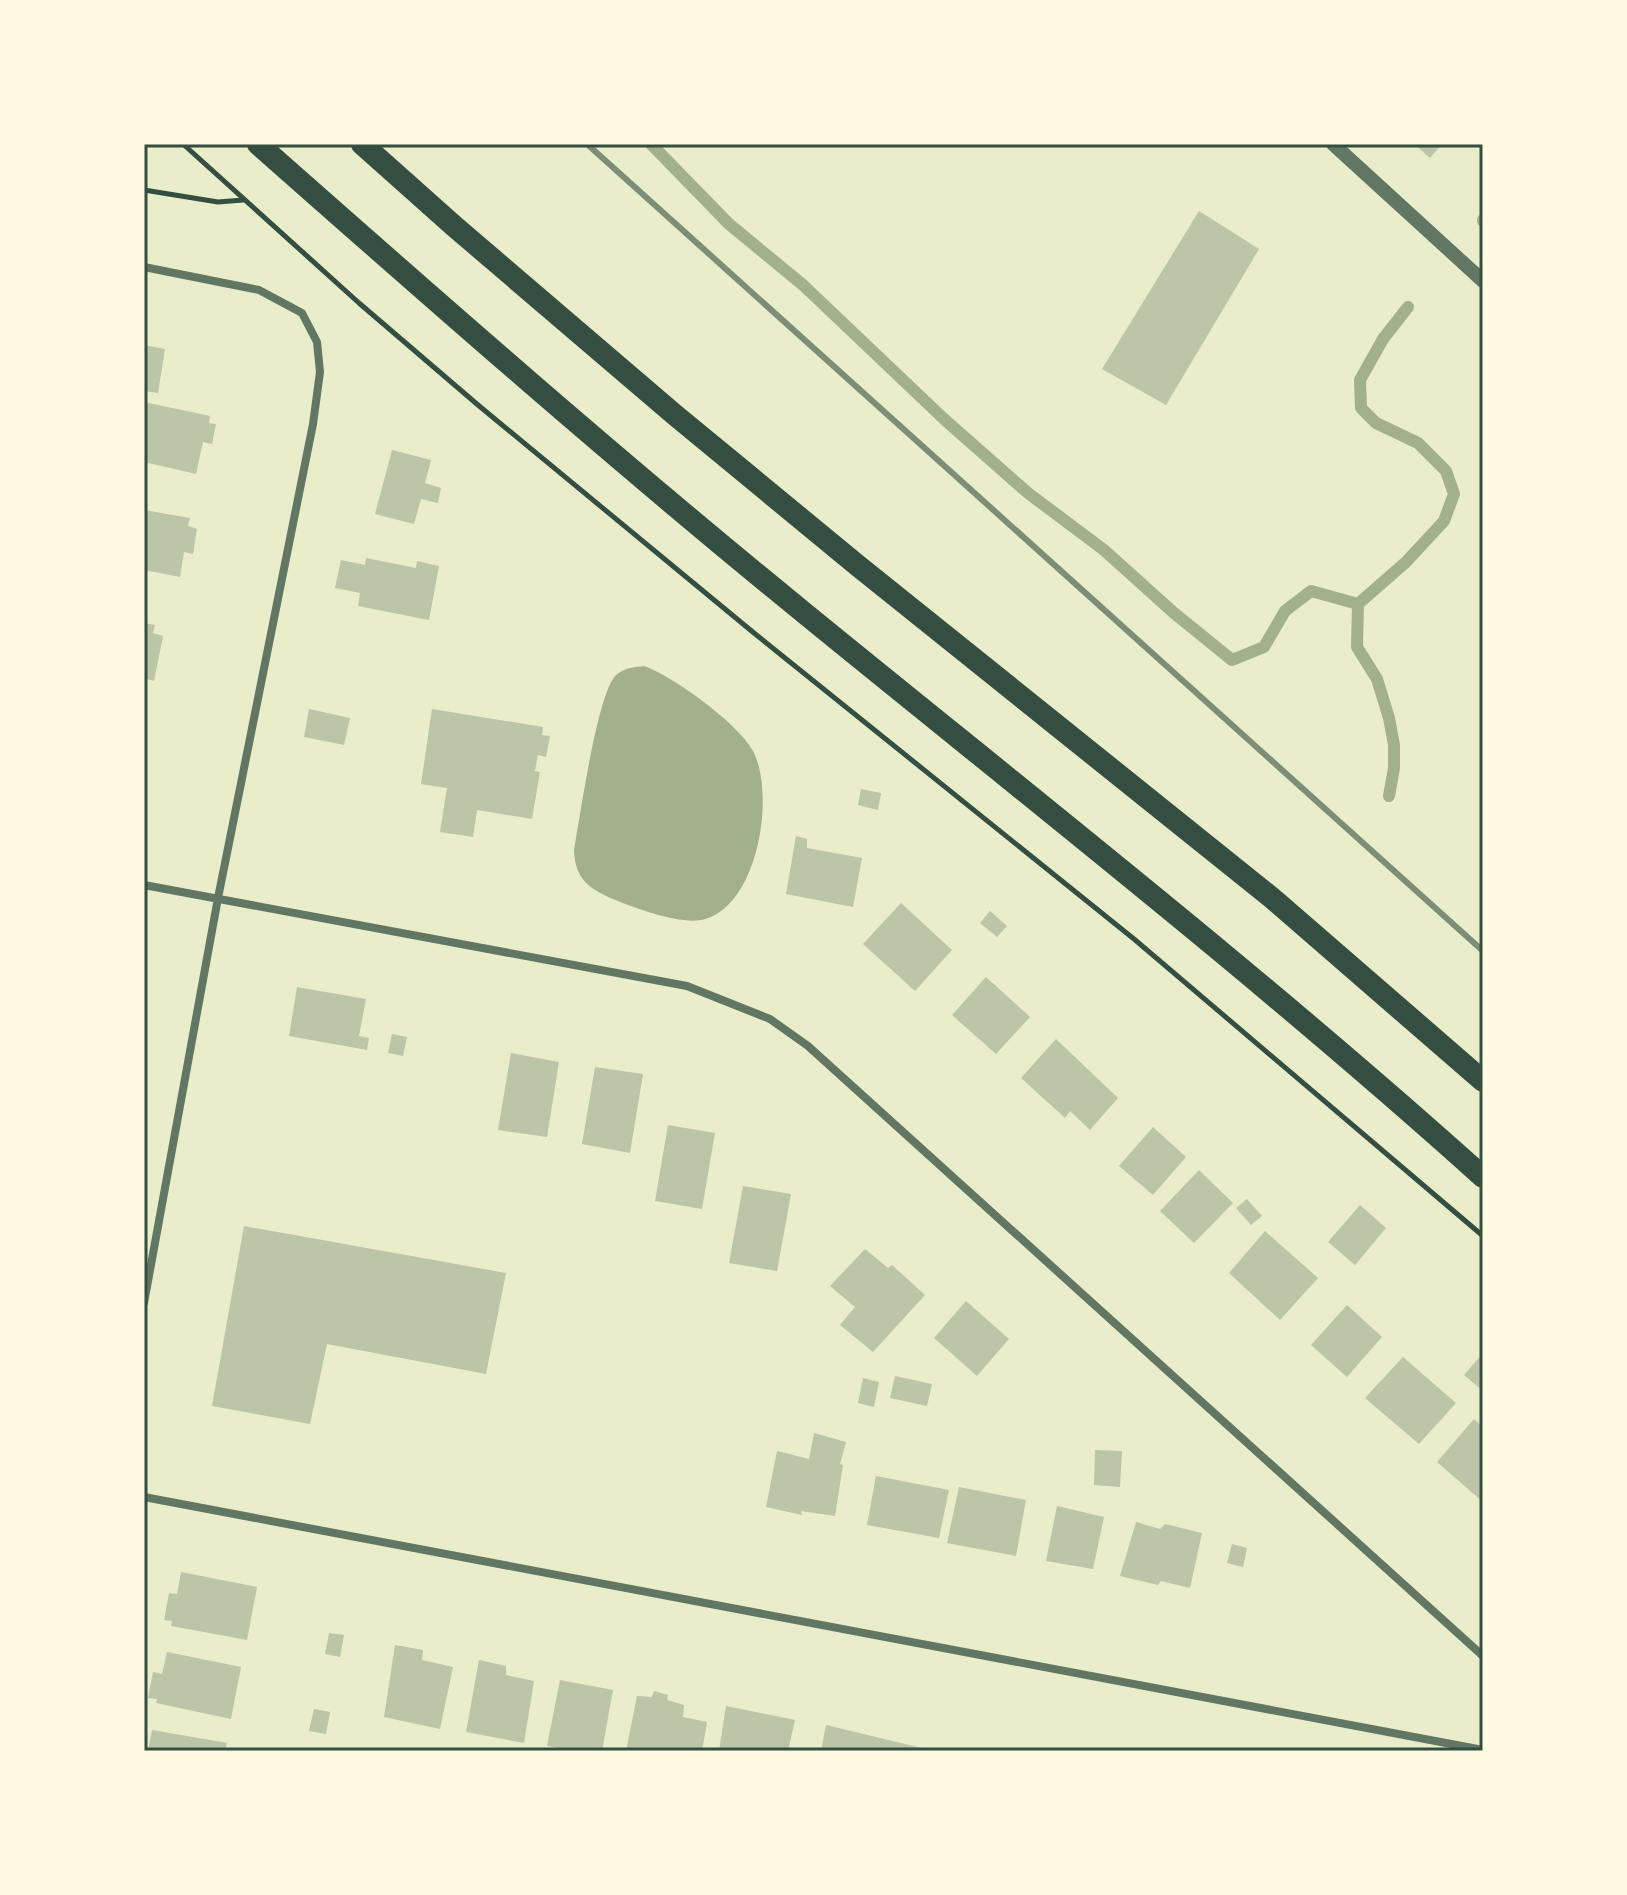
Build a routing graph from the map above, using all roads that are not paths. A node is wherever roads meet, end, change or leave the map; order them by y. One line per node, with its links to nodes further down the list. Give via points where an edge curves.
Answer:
1 (258, 144): 9 (highway, via 627,465 1165,903)
2 (362, 144): 8 (highway, via 675,415 1260,888)
3 (1333, 144): 5 (street)
4 (144, 267): 7 (street, via 259,290 302,313 317,342 320,372 313,424)
5 (1483, 281)
6 (144, 885): 7 (street)
7 (218, 898): 10 (street); 12 (street, via 687,986 770,1019 808,1046)
8 (1483, 1081)
9 (1483, 1177)
10 (144, 1303)
11 (144, 1497): 13 (street)
12 (1483, 1656)
13 (1483, 1750)

